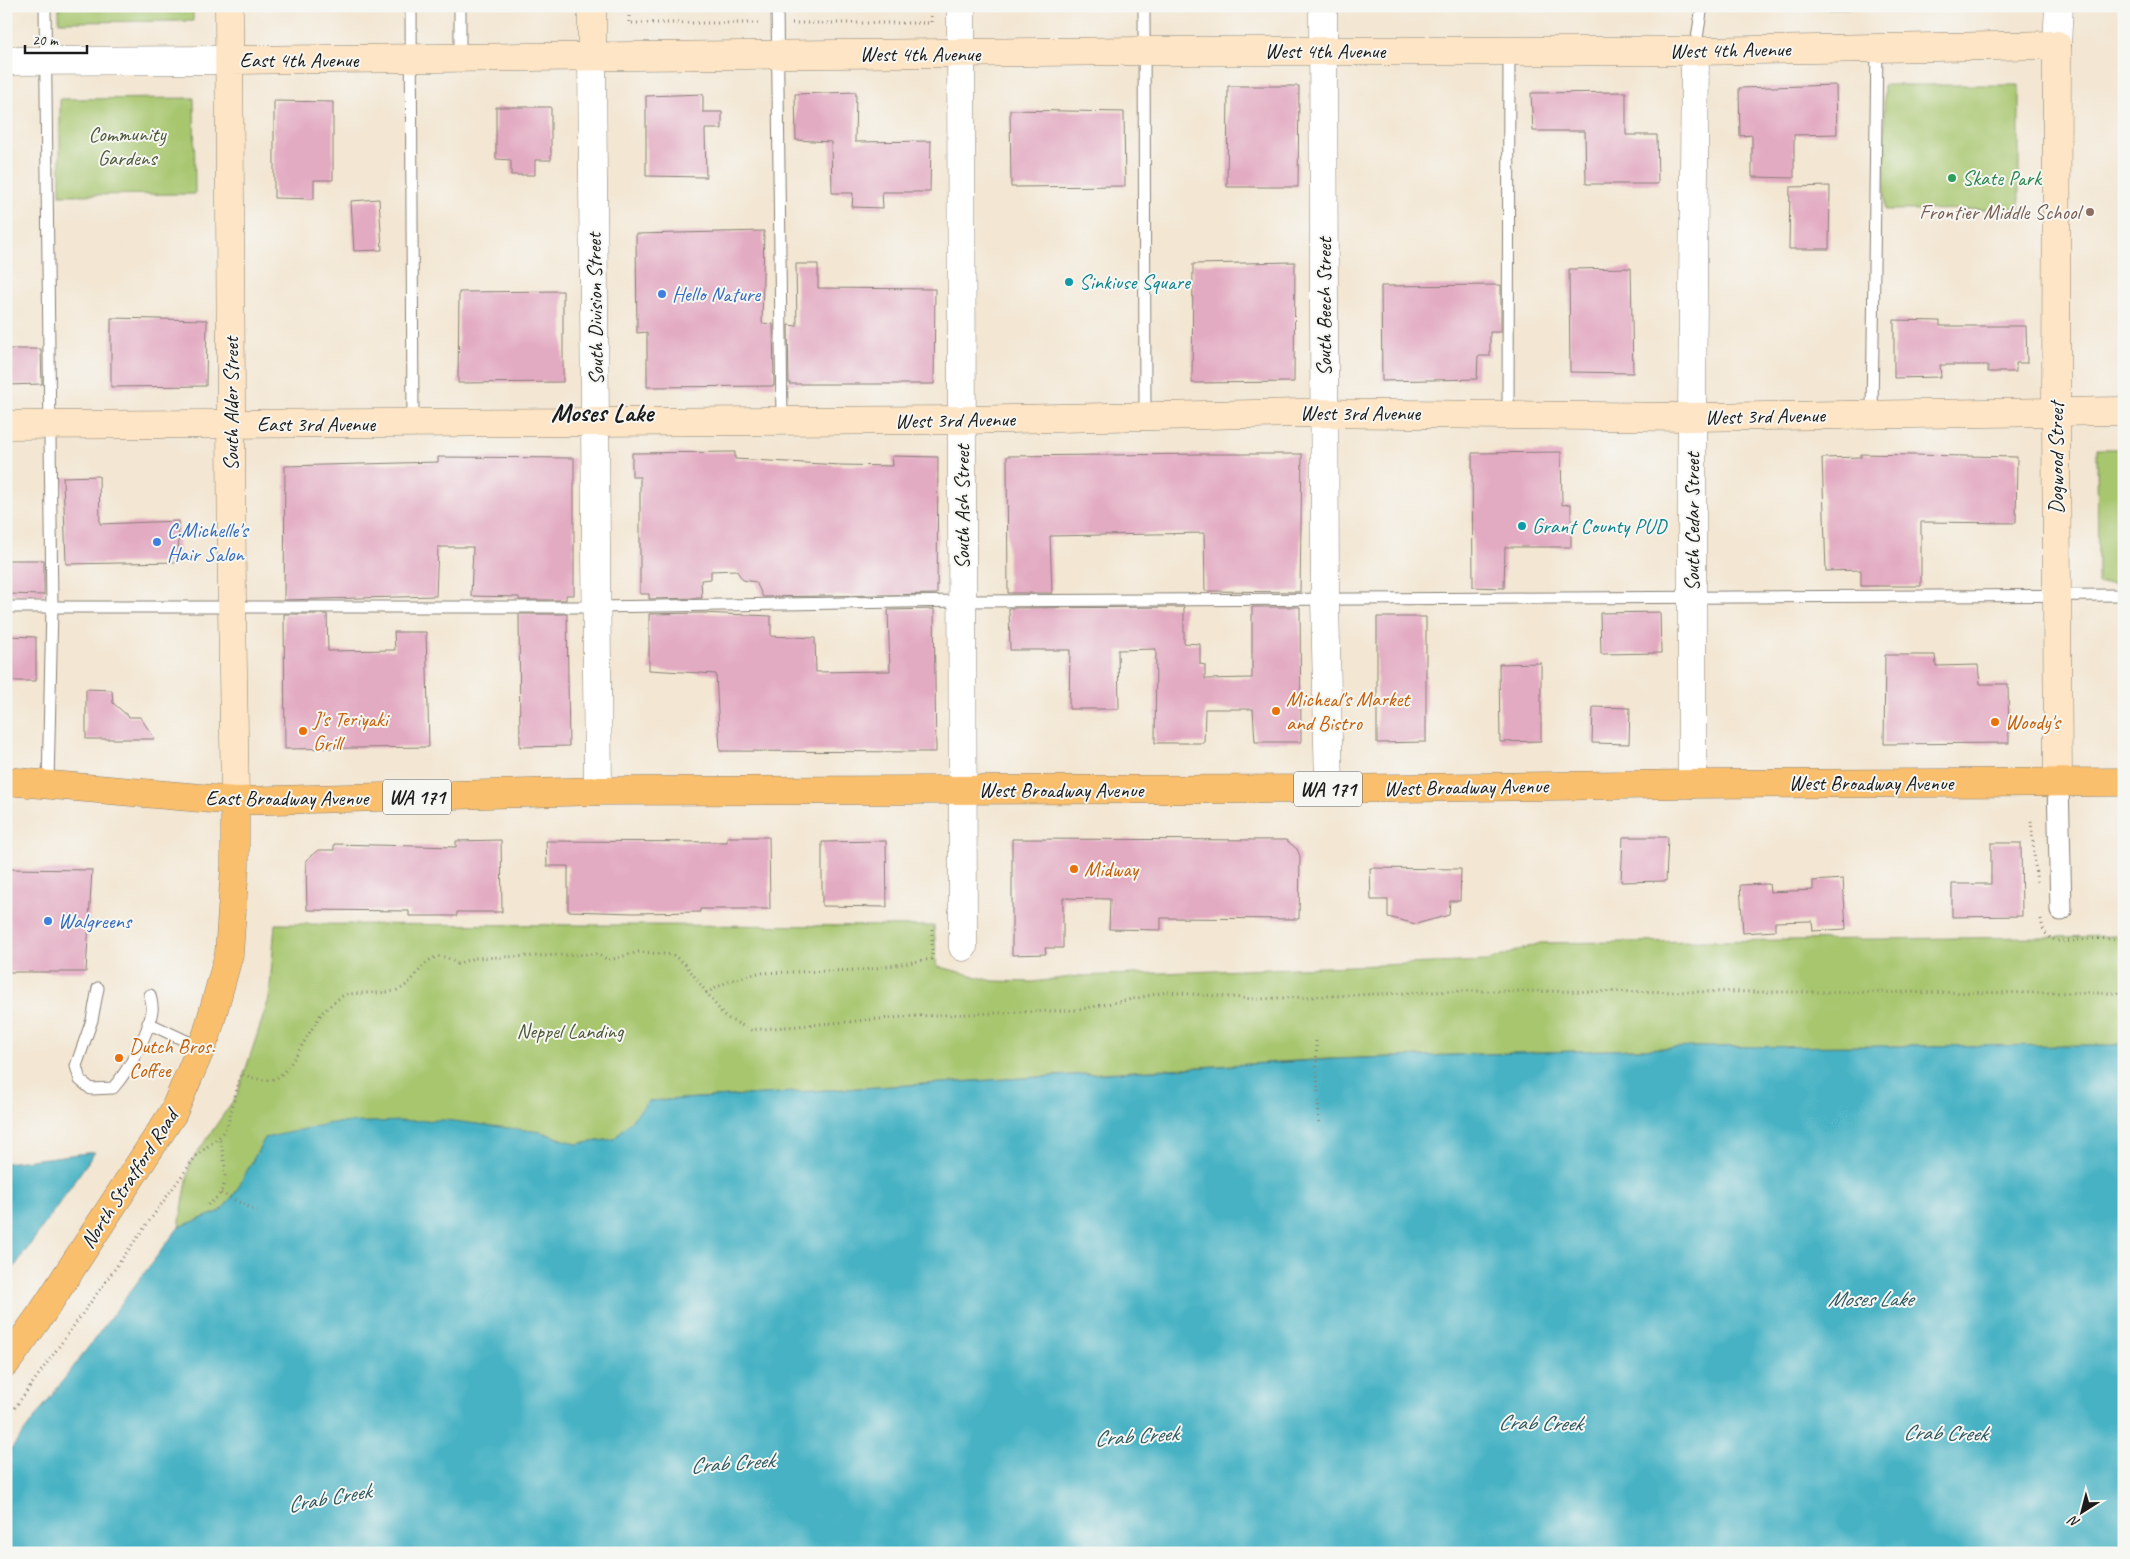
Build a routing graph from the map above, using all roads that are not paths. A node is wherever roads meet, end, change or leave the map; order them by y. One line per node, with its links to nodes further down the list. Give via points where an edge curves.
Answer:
1 (45, 6): 25 (lane)
2 (229, 6): 22 (main road, South Alder Street)
3 (411, 6): 23 (lane)
4 (460, 6): 21 (lane)
5 (592, 6): 20 (main road, South Division Street)
6 (777, 6): 19 (lane)
7 (961, 6): 18 (street, South Ash Street)
8 (1144, 6): 16 (lane)
9 (1324, 6): 17 (street, South Beech Street)
10 (1702, 6): 15 (lane)
11 (2060, 6): 12 (street, Dogwood Street)
12 (2057, 45): 13 (main road, West 4th Avenue); 26 (main road, Dogwood Street)
13 (1877, 48): 15 (main road, West 4th Avenue); 30 (lane)
14 (1509, 51): 15 (main road, West 4th Avenue); 17 (main road, West 4th Avenue); 29 (lane)
15 (1695, 51): 32 (street, South Cedar Street)
16 (1144, 52): 17 (main road, West 4th Avenue); 18 (main road, West 4th Avenue); 31 (lane)
17 (1324, 52): 28 (street, South Beech Street)
18 (962, 53): 19 (main road, West 4th Avenue); 33 (street, South Ash Street)
19 (776, 55): 20 (main road, West 4th Avenue); 34 (lane)
20 (592, 56): 21 (main road, East 4th Avenue); 35 (street, South Division Street)
21 (460, 59): 23 (main road, East 4th Avenue)
22 (229, 60): 23 (main road, East 4th Avenue); 25 (street, East 4th Avenue); 37 (main road, South Alder Street)
23 (411, 60): 36 (lane)
24 (6, 61): 25 (street, East 4th Avenue)
25 (45, 61): 39 (lane)
26 (2056, 411): 27 (main road, West 3rd Avenue); 30 (main road, West 3rd Avenue); 41 (main road, Dogwood Street)
27 (2124, 411)
28 (1324, 413): 29 (main road, West 3rd Avenue); 31 (main road, West 3rd Avenue); 43 (street, South Beech Street)
29 (1508, 414): 32 (main road, West 3rd Avenue)
30 (1872, 414): 32 (main road, West 3rd Avenue)
31 (1145, 416): 33 (main road, West 3rd Avenue)
32 (1692, 417): 42 (street, South Cedar Street)
33 (962, 420): 34 (main road, West 3rd Avenue); 44 (street, South Ash Street)
34 (782, 421): 35 (main road, West 3rd Avenue)
35 (597, 422): 36 (main road, East 3rd Avenue); 47 (street, South Division Street)
36 (413, 423): 37 (main road, East 3rd Avenue)
37 (232, 424): 39 (main road, East 3rd Avenue); 45 (main road, South Alder Street)
38 (6, 425): 39 (main road, East 3rd Avenue)
39 (51, 426): 46 (lane)
40 (2124, 594): 41 (lane)
41 (2057, 595): 42 (lane); 50 (main road, Dogwood Street)
42 (1692, 596): 43 (lane); 52 (street, South Cedar Street)
43 (1325, 599): 44 (lane); 54 (street, South Beech Street)
44 (961, 601): 47 (lane); 56 (street, South Ash Street)
45 (232, 606): 46 (lane); 47 (lane); 57 (main road, South Alder Street)
46 (52, 607): 48 (lane); 53 (lane)
47 (597, 607): 55 (street, South Division Street)
48 (6, 608)
49 (6, 781): 53 (main road, East Broadway Avenue / WA 171)
50 (2058, 782): 51 (main road, West Broadway Avenue / WA 171); 52 (main road, West Broadway Avenue / WA 171); 58 (street, Dogwood Street)
51 (2124, 782)
52 (1692, 784): 54 (main road, West Broadway Avenue / WA 171)
53 (48, 785): 57 (main road, East Broadway Avenue / WA 171)
54 (1330, 789): 56 (main road, West Broadway Avenue / WA 171)
55 (598, 791): 56 (main road, West Broadway Avenue / WA 171); 57 (main road, East Broadway Avenue / WA 171)
56 (961, 791): 59 (street, South Ash Street)
57 (236, 801): 63 (main road, North Stratford Road, via 229,954 208,1034)
58 (2061, 910)
59 (963, 947)
60 (98, 988): 62 (lane, via 92,1020 76,1066 80,1080 92,1089 113,1088 123,1077)
61 (150, 995): 62 (lane, via 152,1009)
62 (148, 1023): 63 (lane)
63 (201, 1048): 64 (main road, North Stratford Road, via 173,1113)
64 (6, 1363)

